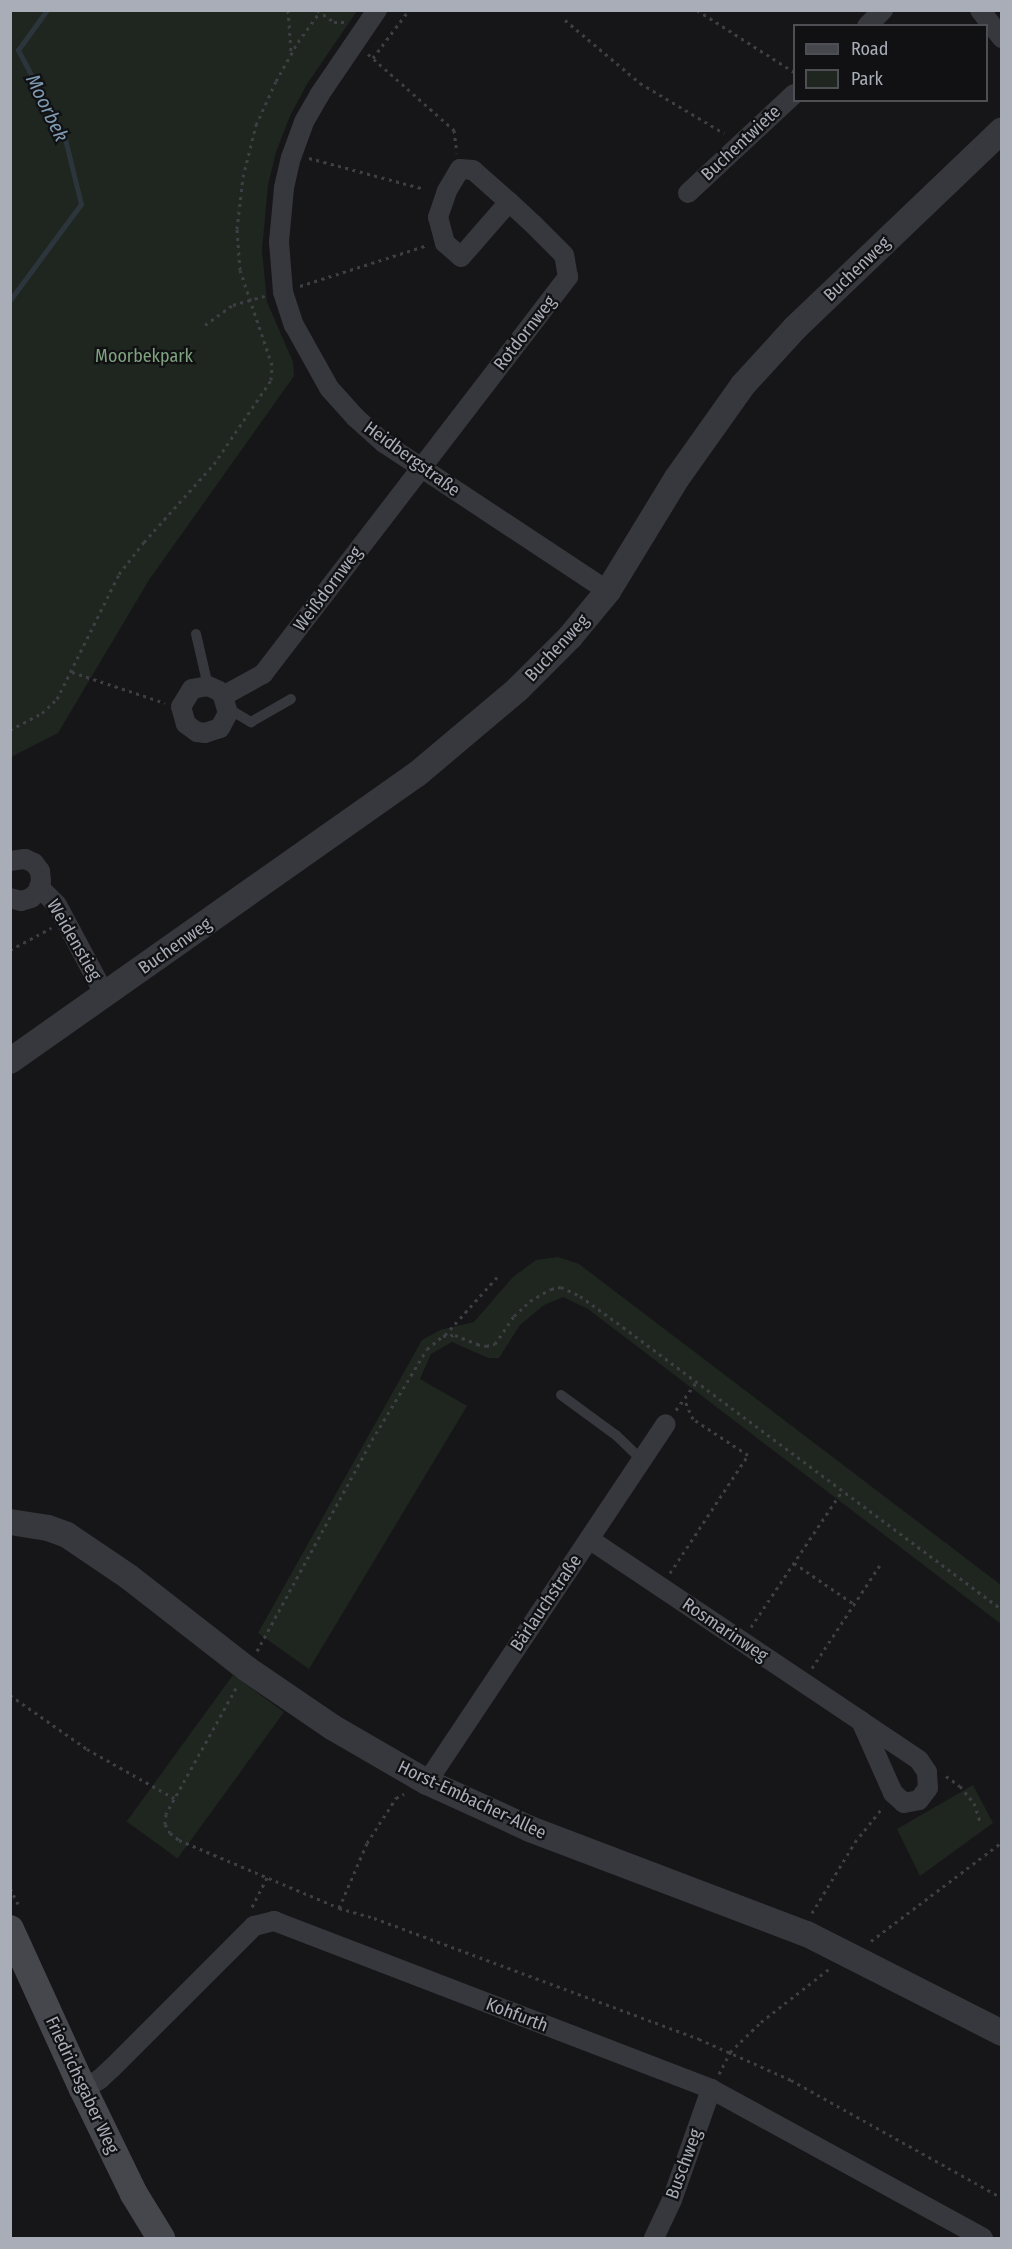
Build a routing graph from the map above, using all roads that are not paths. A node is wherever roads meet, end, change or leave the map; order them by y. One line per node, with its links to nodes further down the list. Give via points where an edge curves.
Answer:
1 (884, 10): 4 (street)
2 (980, 10): 5 (street)
3 (373, 16): 10 (street, Heidbergstraße, via 304,122 293,154 284,188 279,242 283,292 294,325 328,388 384,443)
4 (869, 24)
5 (1002, 38)
6 (793, 96): 8 (street, Buchentwiete)
7 (1002, 130): 11 (street, Buchenweg, via 795,328 743,385 677,478)
8 (688, 193)
9 (509, 202): 9 (street, Rotdornweg, via 473,170 460,169 447,190 438,217 444,243 461,257); 10 (street, Rotdornweg, via 564,255 568,277)
10 (420, 468): 11 (street, Heidbergstraße); 13 (street, Weißdornweg, via 263,674)
11 (608, 591): 18 (street, Buchenweg, via 570,637 467,734 406,782)
12 (196, 634): 13 (lane)
13 (220, 697): 13 (street, Weißdornweg, via 192,689 186,694 181,708 189,727 206,733 220,728 226,721); 14 (lane, via 251,722)
14 (291, 699)
15 (10, 861): 16 (street, Weidenstieg, via 25,859 34,863 40,872)
16 (39, 887): 17 (street, Weidenstieg, via 31,898); 18 (street, Weidenstieg, via 65,920)
17 (10, 898)
18 (105, 995): 19 (street, Buchenweg)
19 (10, 1061)
20 (561, 1395): 22 (lane, via 617,1436)
21 (666, 1424): 22 (street, Bärlauchstraße)
22 (642, 1460): 24 (street, Bärlauchstraße)
23 (10, 1522): 26 (street, Horst-Embacher-Allee, via 67,1535 129,1577 247,1669 332,1727)
24 (589, 1539): 25 (street, Rosmarinweg); 26 (street, Bärlauchstraße)
25 (861, 1721): 25 (street, Rosmarinweg, via 893,1793 904,1803 920,1800 928,1788 927,1773 919,1760)
26 (427, 1782): 28 (street, Horst-Embacher-Allee, via 530,1829 802,1932)
27 (10, 1929): 29 (main road, Friedrichsgaber Weg)
28 (1002, 2033)
29 (83, 2089): 30 (street, Kohfurth, via 112,2068 254,1926 274,1921); 31 (main road, Friedrichsgaber Weg, via 134,2194)
30 (711, 2089): 32 (street, Buschweg, via 672,2200); 33 (street, Kohfurth)
31 (161, 2238)
32 (654, 2238)
33 (983, 2238)

